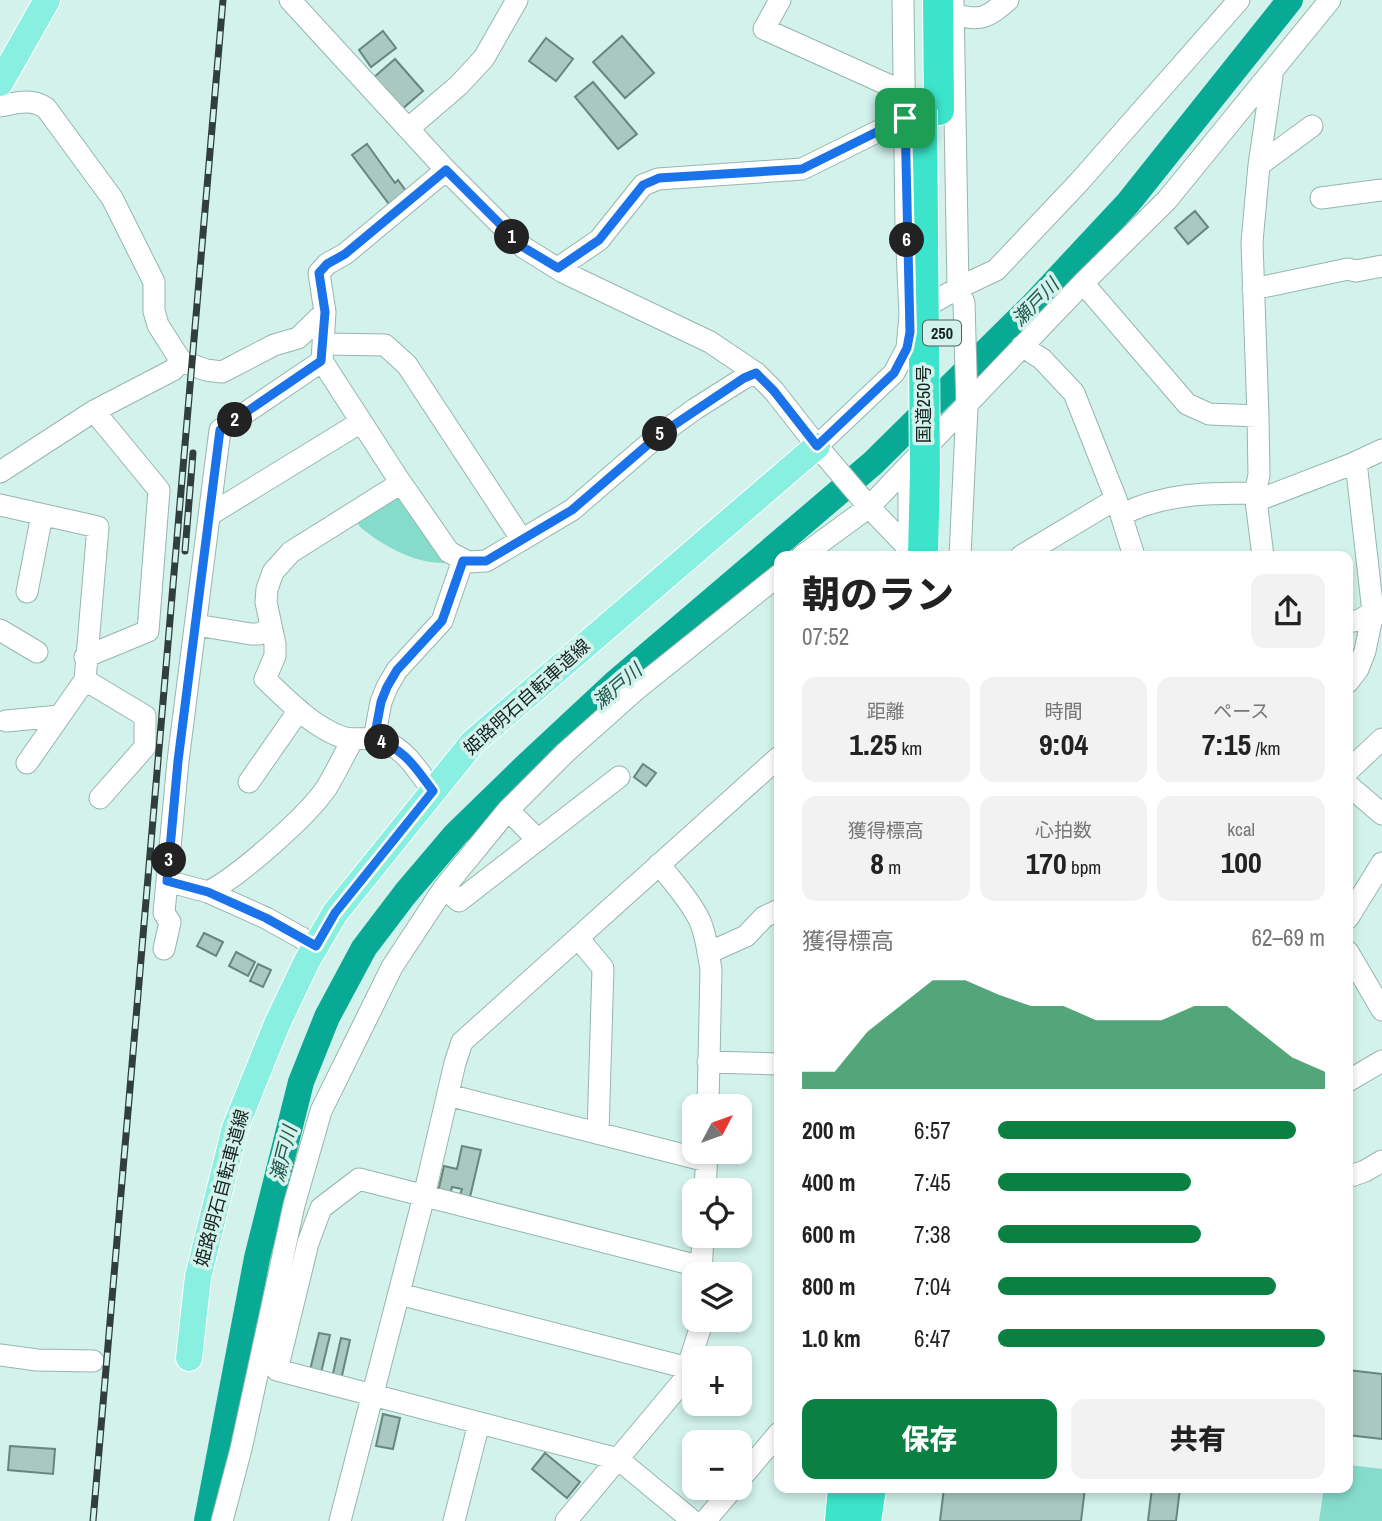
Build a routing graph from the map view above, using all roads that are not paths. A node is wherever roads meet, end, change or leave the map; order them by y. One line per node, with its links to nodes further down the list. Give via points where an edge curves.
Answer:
1 (47, 0): 12 (main road)
2 (290, 0): 16 (street)
3 (516, 0): 16 (street, via 485,58)
4 (780, 0): 14 (street, via 764,29)
5 (903, 0): 14 (street)
6 (919, 0): 14 (highway, 国道250号 / 250)
7 (1008, 0): 10 (street, via 987,17 969,18)
8 (1238, 0): 25 (street, via 1080,181 996,270)
9 (1330, 0): 11 (street)
10 (948, 5): 14 (highway, 国道250号 / 250); 25 (street)
11 (1272, 74): 17 (street); 23 (street, via 1167,200)
12 (0, 83)
13 (0, 106): 30 (street, via 29,101 46,108 112,198 154,282 158,325)
14 (917, 107): 22 (street, via 802,169 659,178 643,185 599,240); 27 (street); 52 (highway, 国道250号 / 250, bridge, via 925,472); 53 (highway, 国道250号 / 250, via 943,471)
15 (1312, 126): 17 (street)
16 (408, 128): 18 (street)
17 (1259, 165): 24 (street)
18 (446, 170): 22 (street, via 523,247); 26 (street, via 319,273)
19 (1382, 190): 20 (street)
20 (1321, 198)
21 (1382, 265): 24 (street)
22 (558, 268): 31 (street, via 710,342)
23 (1083, 283): 28 (street); 34 (street, via 1187,404 1209,414)
24 (1253, 289): 34 (street)
25 (961, 296): 27 (street); 32 (street)
26 (325, 312): 29 (street); 30 (street, via 298,338 222,372)
27 (910, 315): 36 (street, via 901,363)
28 (1022, 346): 32 (street); 45 (street, via 1042,359 1074,393)
29 (322, 353): 35 (street); 46 (street, via 220,430); 48 (street, via 385,345 397,354)
30 (181, 361): 33 (street, via 173,370)
31 (756, 373): 36 (street); 48 (street, via 659,435 572,510)
32 (967, 407): 39 (street); 54 (street)
33 (94, 411): 40 (street); 68 (street, via 159,490 148,631)
34 (1258, 416): 42 (street)
35 (360, 422): 41 (street); 46 (street)
36 (819, 449): 44 (street); 82 (main road, 姫路明石自転車道線, via 473,742)
37 (1382, 450): 38 (street)
38 (1356, 462): 42 (street); 59 (street)
39 (909, 467): 44 (street); 51 (street)
40 (0, 472)
41 (401, 483): 58 (street, via 449,552); 65 (street, via 291,552 273,572 267,589)
42 (1256, 497): 45 (street, via 1184,494); 57 (street)
43 (0, 505): 47 (street)
44 (869, 507): 49 (street); 50 (street)
45 (1118, 507): 55 (street); 56 (street)
46 (211, 514): 64 (street)
47 (42, 515): 61 (street); 68 (street, via 98,527)
48 (522, 540): 58 (street, via 486,561)
49 (809, 551)
50 (910, 551)
51 (914, 551)
52 (915, 551)
53 (942, 551)
54 (960, 551)
55 (1031, 551)
56 (1132, 551)
57 (1262, 551)
58 (463, 561): 74 (street, via 442,621 397,670)
59 (1366, 561): 62 (street)
60 (774, 579): 84 (street, via 638,688)
61 (27, 592)
62 (1378, 613): 63 (street); 69 (street)
63 (1353, 622)
64 (195, 625): 65 (street, via 251,634); 89 (street)
65 (271, 628): 71 (street, via 275,656 265,679)
66 (0, 630): 67 (street)
67 (37, 652)
68 (85, 657): 70 (street)
69 (1353, 676)
70 (85, 680): 72 (street); 83 (street, via 145,716 145,747)
71 (299, 710): 74 (street, via 343,737); 80 (street)
72 (60, 716): 73 (street); 77 (street)
73 (6, 721)
74 (364, 739): 82 (street, via 394,747 409,758); 91 (street, via 285,832)
75 (1380, 745): 78 (street)
76 (774, 761): 88 (street)
77 (27, 763)
78 (1353, 767)
79 (619, 777): 86 (street)
80 (249, 782)
81 (1353, 789): 85 (street)
82 (433, 791): 95 (main road, 姫路明石自転車道線, via 335,913)
83 (100, 798)
84 (508, 810): 86 (street); 90 (street)
85 (1382, 814)
86 (538, 840): 90 (street, via 459,901)
87 (1382, 863): 92 (street)
88 (659, 864): 94 (street); 97 (street, via 700,921)
89 (167, 881): 91 (street); 96 (street, via 164,913 170,922)
90 (444, 888): 111 (street, via 392,967 321,1111)
91 (208, 892): 95 (street)
92 (1353, 910)
93 (774, 912): 97 (street, via 746,936)
94 (578, 938): 105 (street, via 462,1042); 106 (street, via 603,968)
95 (316, 946): 116 (main road, 姫路明石自転車道線, via 277,1024 235,1128 198,1277)
96 (164, 949)
97 (708, 953): 101 (street)
98 (1353, 961): 99 (street)
99 (1382, 1010)
100 (1382, 1061): 103 (street)
101 (708, 1062): 102 (street); 104 (street)
102 (774, 1064)
103 (1353, 1078)
104 (708, 1094)
105 (448, 1095): 106 (street); 110 (street)
106 (598, 1132): 107 (street)
107 (682, 1150)
108 (1382, 1161): 109 (street)
109 (1353, 1175)
110 (424, 1196): 112 (street, via 359,1180); 113 (street); 114 (street)
111 (293, 1205): 112 (street); 128 (street)
112 (321, 1208): 120 (street, via 277,1370)
113 (682, 1265)
114 (399, 1294): 118 (street); 120 (street)
115 (0, 1355): 117 (street)
116 (189, 1358)
117 (93, 1361)
118 (682, 1366)
119 (682, 1382): 123 (street)
120 (372, 1394): 121 (street); 129 (street)
121 (480, 1423): 123 (street); 130 (street)
122 (774, 1439): 124 (street)
123 (618, 1459): 131 (street); 132 (street)
124 (752, 1465)
125 (843, 1493): 134 (highway)
126 (870, 1493): 135 (highway)
127 (723, 1500): 133 (street)
128 (222, 1521)
129 (340, 1521)
130 (454, 1521)
131 (566, 1521)
132 (693, 1521)
133 (705, 1521)
134 (840, 1521)
135 (866, 1521)

